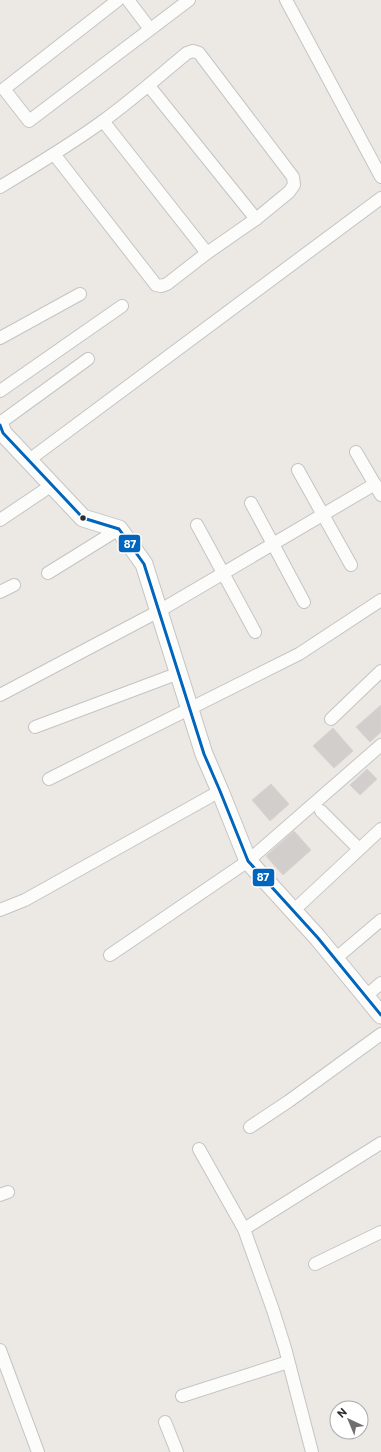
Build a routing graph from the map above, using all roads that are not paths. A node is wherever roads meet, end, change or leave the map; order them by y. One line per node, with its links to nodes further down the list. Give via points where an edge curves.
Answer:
1 (118, 0): 5 (street, via 4,89 29,121)
2 (128, 0): 5 (street)
3 (189, 0): 5 (street)
4 (286, 0): 9 (street)
5 (150, 29)
6 (148, 86): 7 (street); 12 (street); 12 (street, via 186,53 199,53 293,177 294,185 289,192)
7 (103, 121): 8 (street); 13 (street)
8 (54, 154): 10 (street); 13 (street, via 156,285 167,284)
9 (381, 177)
10 (0, 187)
11 (381, 198): 21 (street)
12 (256, 219): 13 (street)
13 (207, 253)
14 (80, 294): 16 (street)
15 (122, 306): 18 (street)
16 (0, 338)
17 (88, 359): 19 (street)
18 (0, 391)
19 (0, 424): 21 (street, via 3,433)
20 (356, 452): 23 (street)
21 (29, 460): 24 (street)
22 (298, 470): 27 (street)
23 (375, 484): 25 (street); 27 (street)
24 (52, 485): 28 (street); 30 (street, via 83,518)
25 (381, 495)
26 (251, 502): 31 (street)
27 (323, 514): 31 (street); 32 (street)
28 (0, 520)
29 (197, 525): 34 (street)
30 (118, 529): 33 (street); 39 (street, via 144,564)
31 (273, 544): 34 (street); 38 (street)
32 (351, 564)
33 (48, 573)
34 (224, 573): 39 (street); 40 (street)
35 (14, 585): 36 (street)
36 (0, 592)
37 (381, 600): 44 (street, via 299,654)
38 (304, 602)
39 (159, 611): 42 (street); 43 (street)
40 (255, 632)
41 (381, 671): 45 (street)
42 (178, 673): 44 (street); 46 (street)
43 (0, 695)
44 (190, 710): 48 (street); 49 (street, via 204,754)
45 (331, 718)
46 (35, 727)
47 (381, 745): 53 (street)
48 (49, 779)
49 (220, 791): 53 (street); 54 (street, via 24,900)
50 (321, 811): 52 (street)
51 (381, 829): 52 (street)
52 (359, 849): 55 (street)
53 (248, 861): 55 (street); 57 (street)
54 (0, 910)
55 (293, 911): 58 (street)
56 (381, 920): 58 (street)
57 (110, 955)
58 (335, 959): 60 (street)
59 (381, 983): 60 (street)
60 (366, 996): 61 (street)
61 (381, 1015)
62 (381, 1034): 63 (street)
63 (250, 1127)
64 (381, 1143): 66 (street)
65 (199, 1149): 66 (street)
66 (244, 1228): 70 (street)
67 (381, 1232): 68 (street)
68 (315, 1264)
69 (0, 1350): 73 (street)
70 (288, 1362): 71 (street); 75 (street)
71 (182, 1396)
72 (165, 1422): 74 (street)
73 (38, 1452)
74 (177, 1452)
75 (312, 1452)

